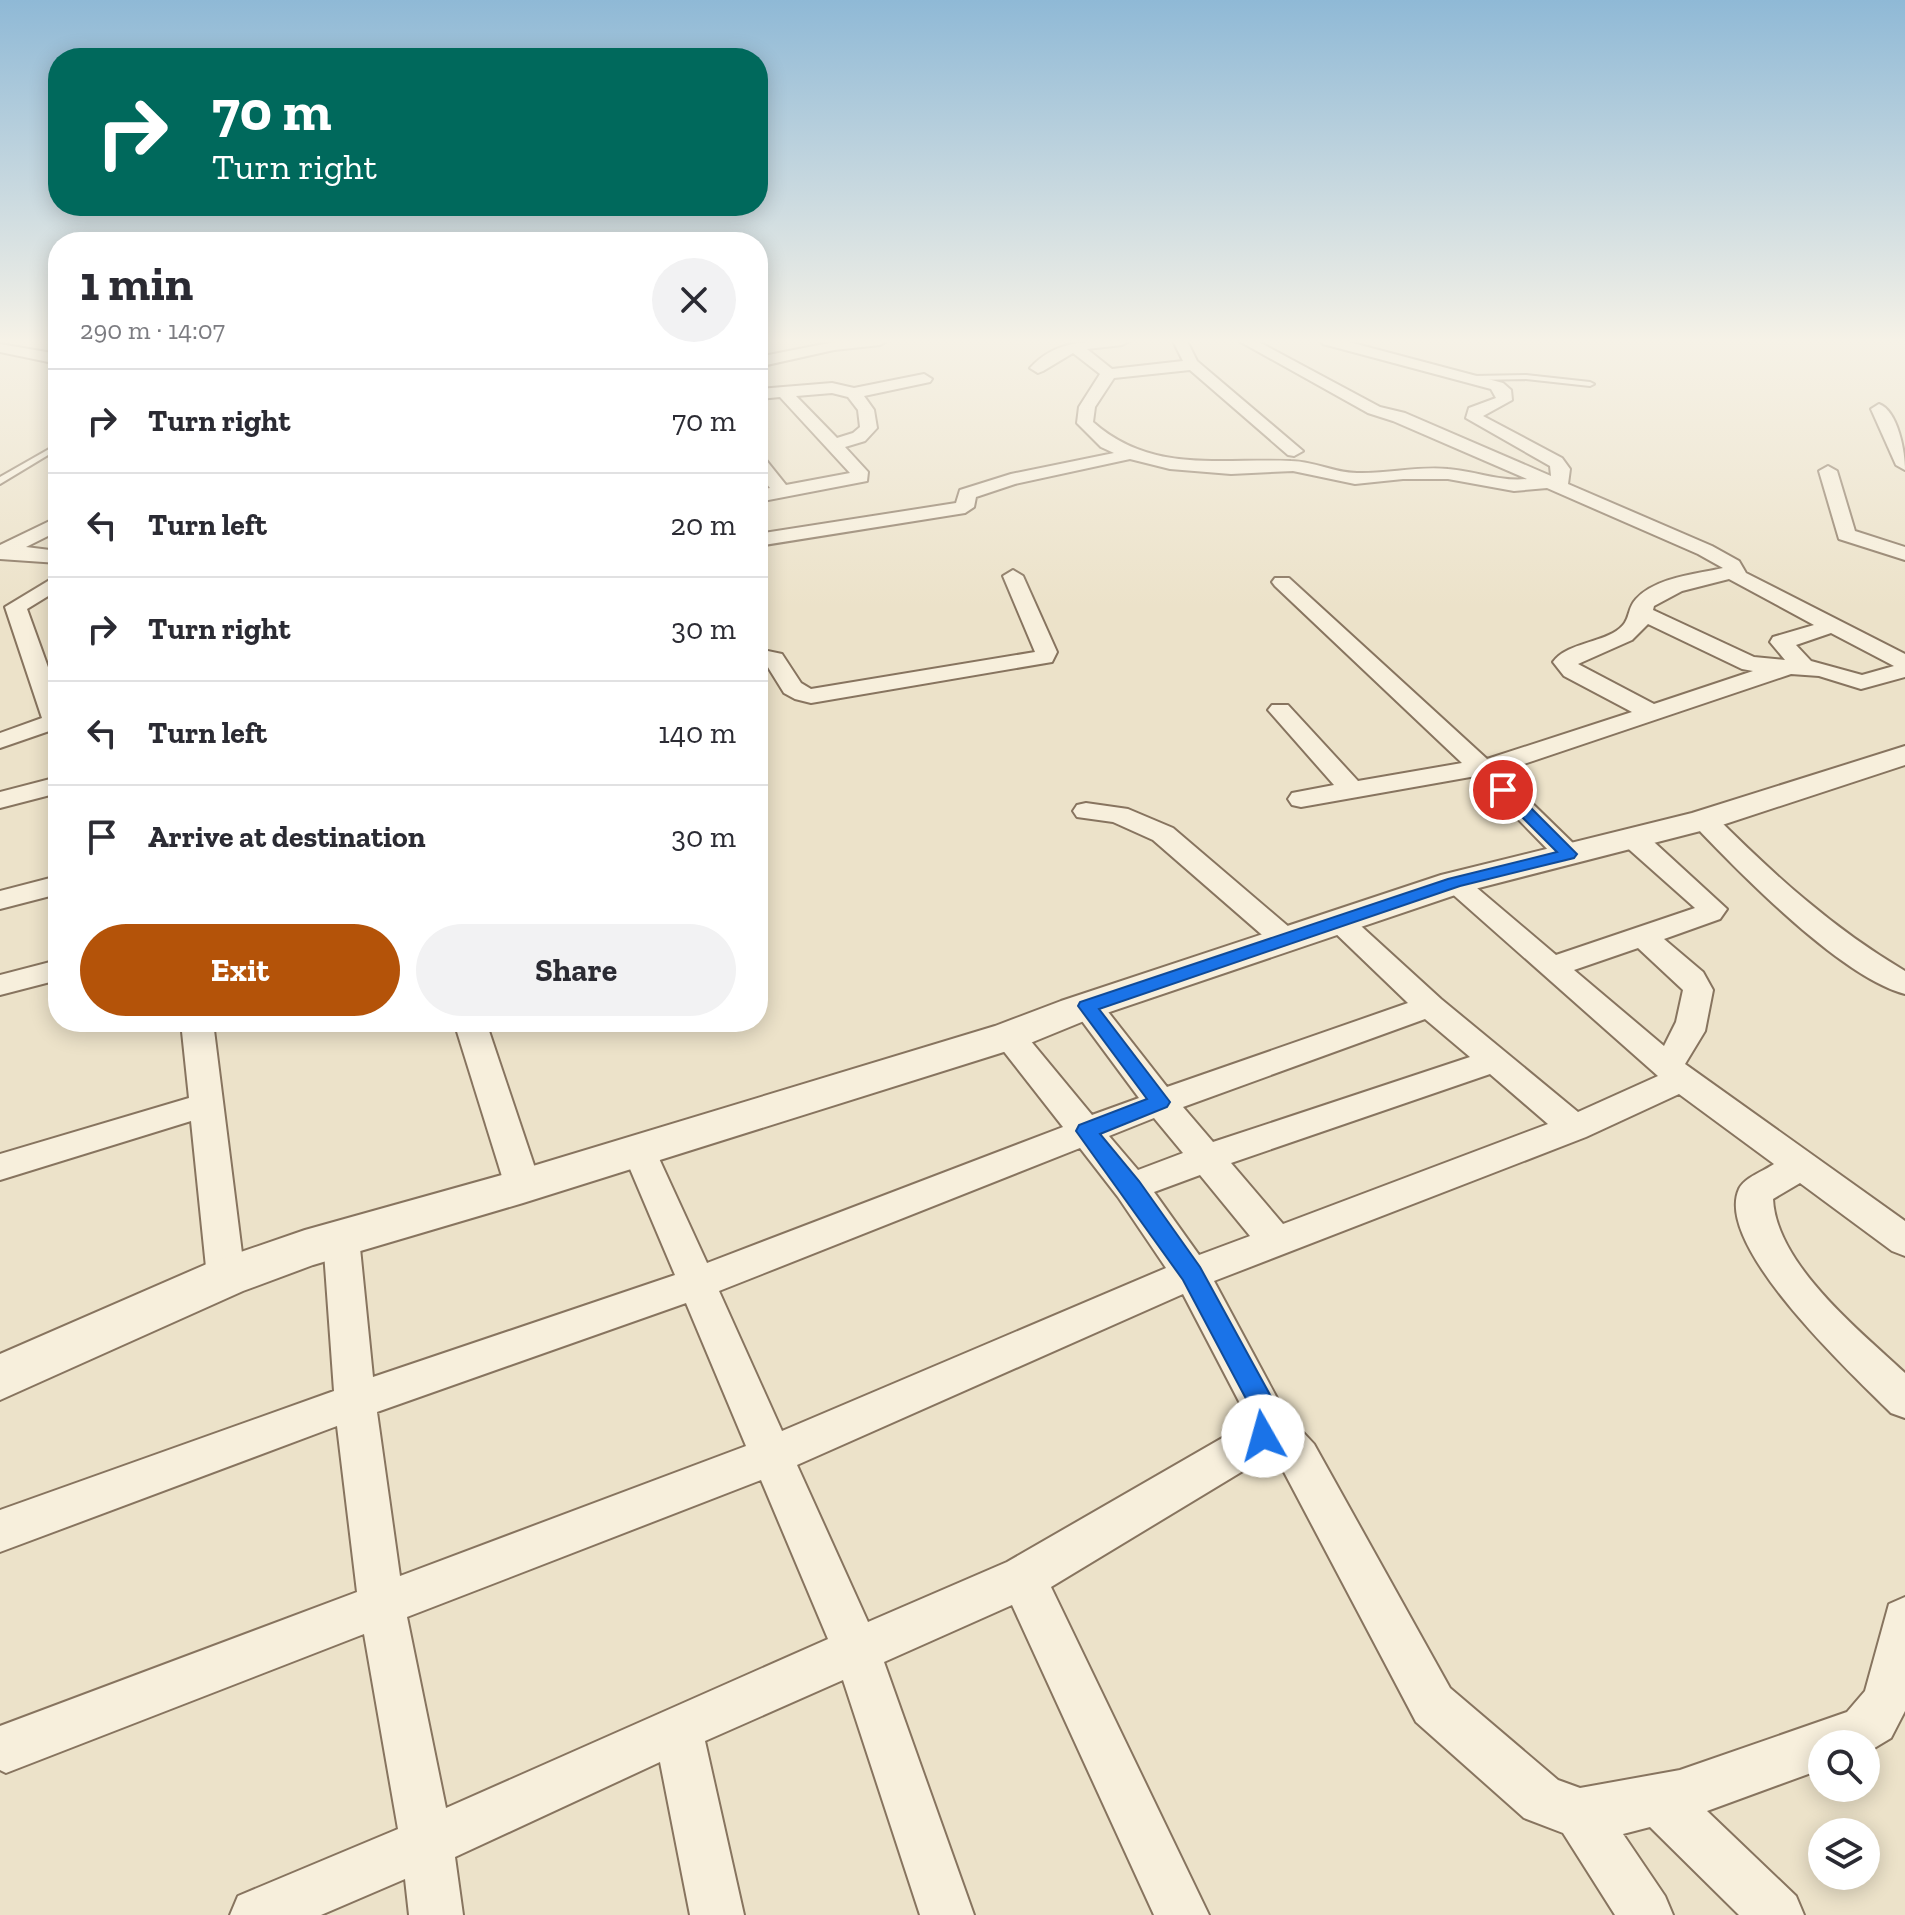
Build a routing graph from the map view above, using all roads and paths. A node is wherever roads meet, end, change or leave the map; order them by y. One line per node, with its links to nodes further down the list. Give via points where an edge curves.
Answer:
1 (820, 430): 8 (street)
2 (866, 430): 8 (street)
3 (1093, 430): 11 (street)
4 (1270, 430): 9 (street)
5 (1431, 430): 16 (street)
6 (1497, 430): 16 (street, via 1556,462 1561,469)
7 (1889, 430): 12 (street)
8 (834, 445): 17 (street, via 861,477)
9 (1294, 451)
10 (48, 452): 15 (lane)
11 (1130, 454): 16 (street, via 1152,462 1216,468 1293,466 1343,478 1448,474 1514,486); 20 (street, via 1016,476 967,494 965,507)
12 (1905, 465)
13 (1828, 471): 22 (street, via 1846,535)
14 (768, 474): 17 (street)
15 (0, 481)
16 (1555, 483): 24 (street, via 1715,555)
17 (783, 493): 18 (street)
18 (768, 495)
19 (48, 528): 21 (street)
20 (768, 538)
21 (2, 552): 23 (street)
22 (1905, 554)
23 (48, 556)
24 (1734, 572): 28 (street, via 1662,593 1644,603); 29 (street)
25 (1013, 576): 32 (street, via 1044,657 811,696 790,688 774,659)
26 (1282, 582): 42 (street)
27 (48, 587): 36 (street, via 16,607)
28 (1643, 613): 34 (street, via 1743,662); 38 (street, via 1634,629 1564,662)
29 (1832, 626): 31 (street); 34 (street, via 1781,642)
30 (1905, 644): 31 (street)
31 (1879, 650): 33 (street)
32 (768, 658)
33 (1905, 663)
34 (1797, 667): 35 (street, via 1828,670 1861,682); 38 (street)
35 (1905, 670)
36 (48, 695)
37 (1280, 710): 44 (street)
38 (1653, 713): 42 (street)
39 (48, 723): 40 (street)
40 (0, 741)
41 (1905, 755): 48 (street)
42 (1482, 768): 44 (street); 50 (street)
43 (48, 788): 46 (street)
44 (1352, 790): 45 (street)
45 (1301, 799)
46 (0, 800)
47 (1086, 811): 56 (street, via 1119,815 1163,834)
48 (1704, 820): 49 (street); 59 (street, via 1778,891 1849,948)
49 (1633, 838): 50 (street); 55 (street, via 1713,909)
50 (1568, 854): 51 (street)
51 (1454, 883): 54 (street); 57 (street)
52 (48, 888): 53 (street)
53 (0, 900)
54 (1340, 922): 56 (street); 62 (street)
55 (1642, 936): 57 (street); 67 (street, via 1698,990)
56 (1286, 940): 61 (street)
57 (1552, 967): 67 (street)
58 (48, 973): 60 (street)
59 (1905, 984)
60 (0, 985)
61 (1087, 1006): 65 (street); 68 (street)
62 (1430, 1006): 66 (street); 68 (street)
63 (207, 1032): 69 (street)
64 (473, 1032): 76 (street)
65 (1009, 1036): 71 (street); 72 (street)
66 (1494, 1061): 70 (street); 73 (street)
67 (1673, 1072): 70 (street); 74 (street)
68 (1160, 1102): 71 (street); 73 (street)
69 (208, 1104): 75 (street); 82 (street)
70 (1574, 1128): 80 (street)
71 (1086, 1131): 77 (street); 83 (street)
72 (639, 1150): 76 (street); 83 (street)
73 (1207, 1158): 77 (street); 80 (street)
74 (1801, 1165): 79 (street); 85 (street, via 1755,1193 1754,1216 1792,1284)
75 (0, 1167)
76 (523, 1186): 78 (street)
77 (1131, 1187): 81 (street)
78 (341, 1238): 82 (street); 86 (street)
79 (1905, 1241)
80 (1276, 1242): 81 (street)
81 (1191, 1274): 87 (street, via 1265,1410); 88 (street)
82 (226, 1277): 84 (street)
83 (698, 1283): 86 (street); 88 (street)
84 (0, 1378)
85 (1905, 1400)
86 (353, 1402): 89 (street); 91 (street)
87 (1266, 1422): 90 (street, via 1263,1436 1253,1443); 99 (street, via 1299,1458 1433,1705 1527,1789)
88 (774, 1455): 91 (street); 93 (street)
89 (0, 1531)
90 (1023, 1578): 93 (street); 105 (street)
91 (382, 1605): 96 (street); 100 (street)
92 (1905, 1620): 95 (street, via 1887,1700 1878,1717)
93 (857, 1652): 94 (street); 104 (street)
94 (678, 1728): 100 (street); 103 (street)
95 (1861, 1730)
96 (6, 1748)
97 (1808, 1749): 98 (street)
98 (1659, 1800): 99 (street); 107 (street)
99 (1580, 1814): 106 (street)
100 (428, 1843): 101 (street); 102 (street)
101 (257, 1915)
102 (436, 1915)
103 (717, 1915)
104 (947, 1915)
105 (1182, 1915)
106 (1646, 1915)
107 (1777, 1915)

